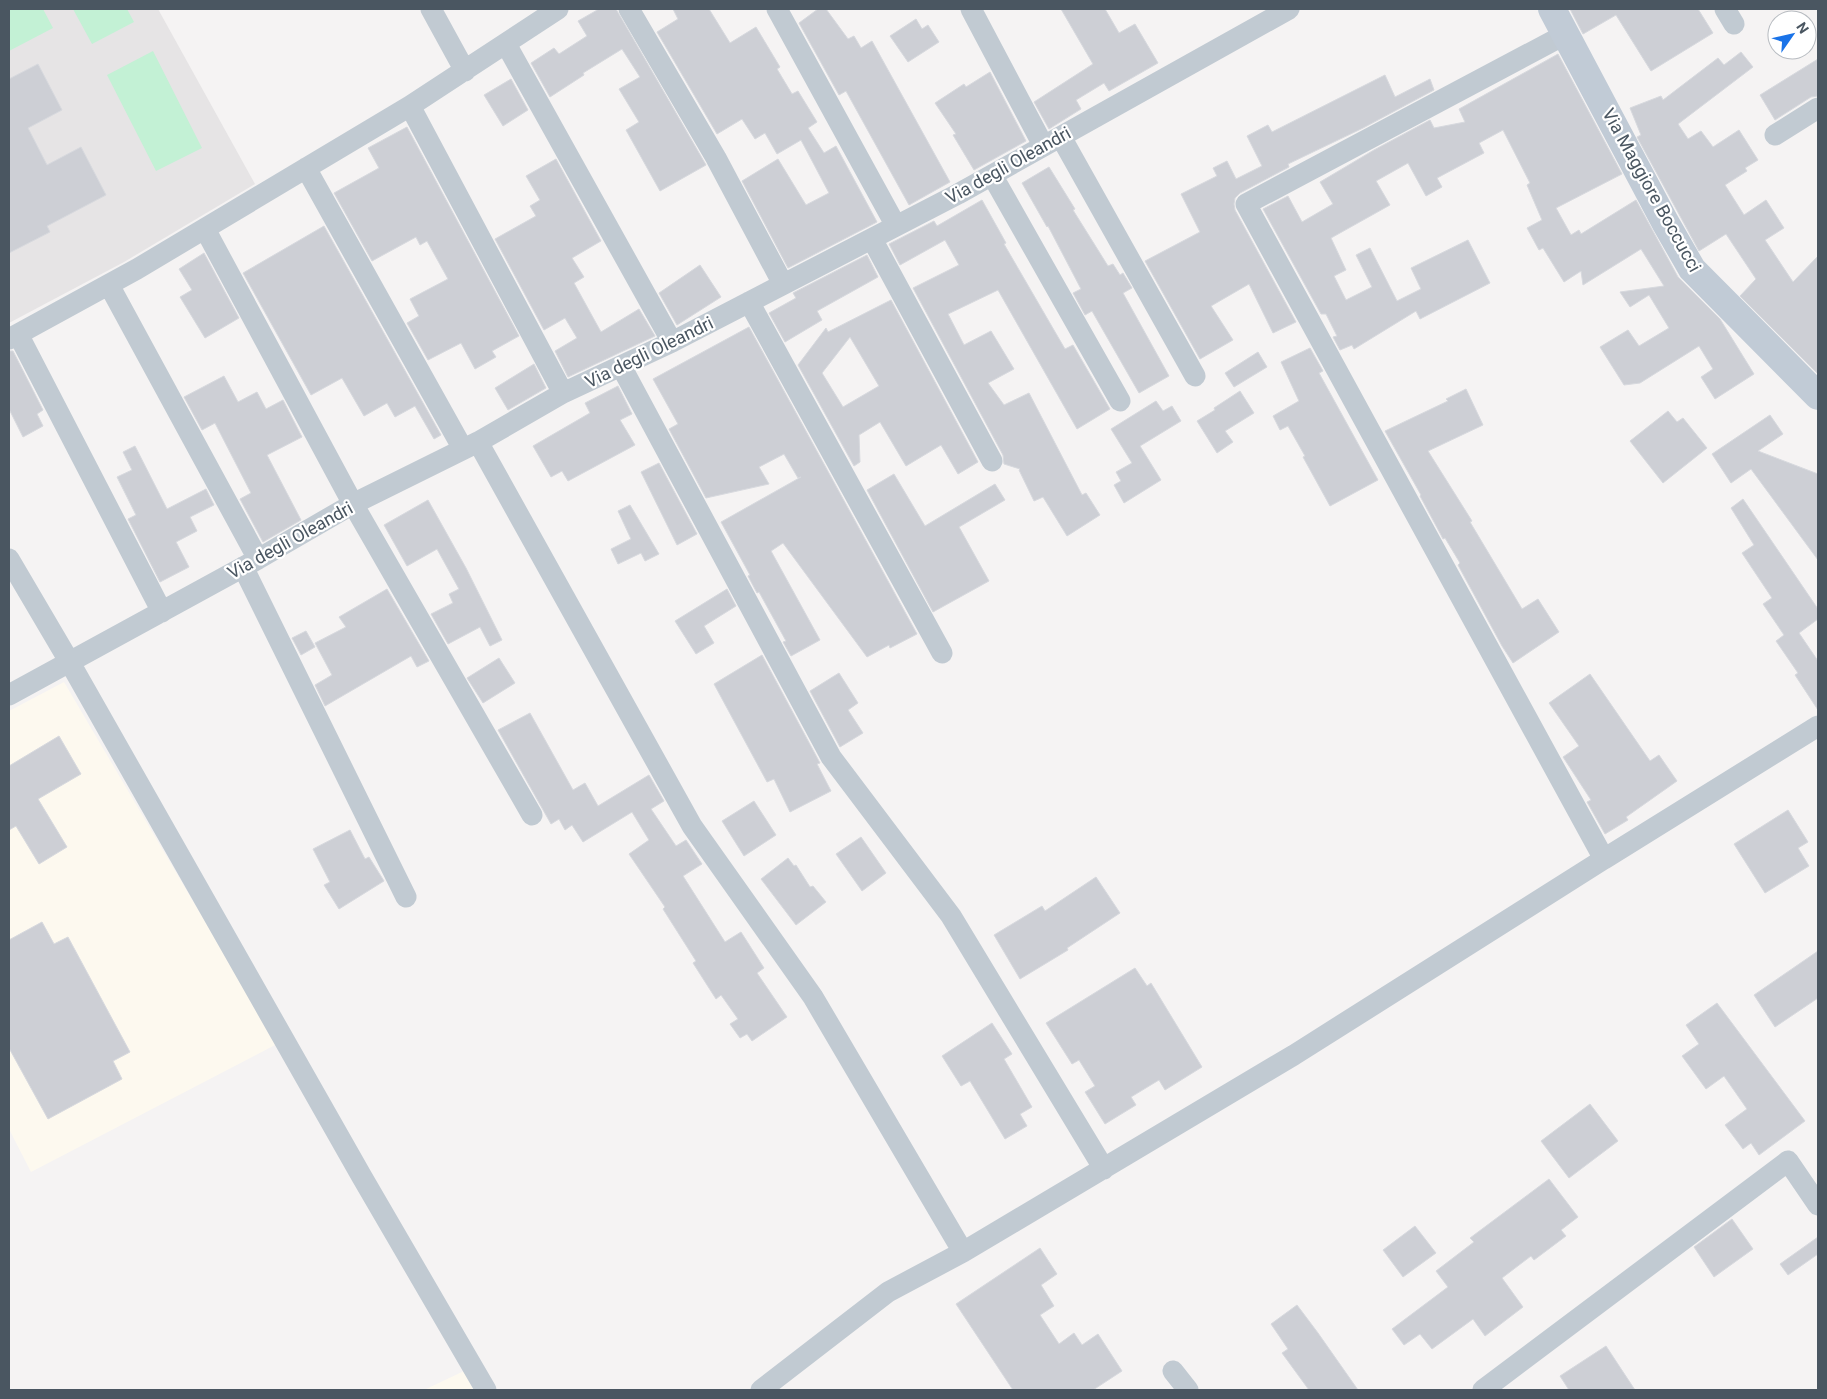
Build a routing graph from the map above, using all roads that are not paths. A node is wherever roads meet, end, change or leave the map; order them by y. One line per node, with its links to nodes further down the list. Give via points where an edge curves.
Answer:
1 (431, 9): 10 (street)
2 (558, 9): 9 (street)
3 (629, 9): 20 (street, via 716,158)
4 (777, 9): 17 (street)
5 (971, 9): 14 (street)
6 (1289, 9): 14 (street, Via degli Oleandri)
7 (1552, 9): 8 (street, Via Maggiore Boccucci)
8 (1566, 34): 28 (street, Via Maggiore Boccucci, via 1692,269); 41 (street, via 1246,204)
9 (506, 44): 10 (street); 24 (street)
10 (465, 71): 11 (street)
11 (410, 106): 15 (street); 27 (street)
12 (1818, 108): 13 (street)
13 (1775, 136)
14 (1052, 141): 16 (street, Via degli Oleandri); 26 (street)
15 (306, 168): 18 (street); 30 (street)
16 (992, 175): 17 (street, Via degli Oleandri); 29 (street)
17 (896, 226): 19 (street, Via degli Oleandri)
18 (205, 229): 21 (street); 32 (street)
19 (872, 239): 20 (street, Via degli Oleandri); 31 (street)
20 (783, 284): 22 (street, Via degli Oleandri)
21 (110, 285): 23 (street); 34 (street)
22 (749, 302): 24 (street, Via degli Oleandri); 36 (street)
23 (13, 337): 35 (street)
24 (672, 342): 25 (street, Via degli Oleandri)
25 (620, 366): 27 (street, Via degli Oleandri); 43 (street, via 830,757 951,916)
26 (1195, 376)
27 (564, 392): 30 (street, Via degli Oleandri)
28 (1818, 396)
29 (1120, 401)
30 (470, 445): 32 (street, Via degli Oleandri); 45 (street, via 692,826 813,997)
31 (992, 461)
32 (353, 504): 34 (street, Via degli Oleandri); 40 (street)
33 (9, 559): 37 (street)
34 (250, 563): 35 (street, Via degli Oleandri); 42 (street)
35 (162, 612): 37 (street, Via degli Oleandri)
36 (942, 653)
37 (69, 661): 38 (street, Via degli Oleandri); 47 (street)
38 (9, 694)
39 (1818, 726): 41 (street)
40 (532, 816)
41 (1604, 858): 43 (street, via 1294,1055)
42 (406, 897)
43 (1104, 1169): 45 (street)
44 (1818, 1205): 50 (street, via 1788,1161)
45 (962, 1252): 48 (street, via 888,1292)
46 (1173, 1371): 49 (street)
47 (486, 1390)
48 (761, 1390)
49 (1188, 1390)
50 (1483, 1390)

